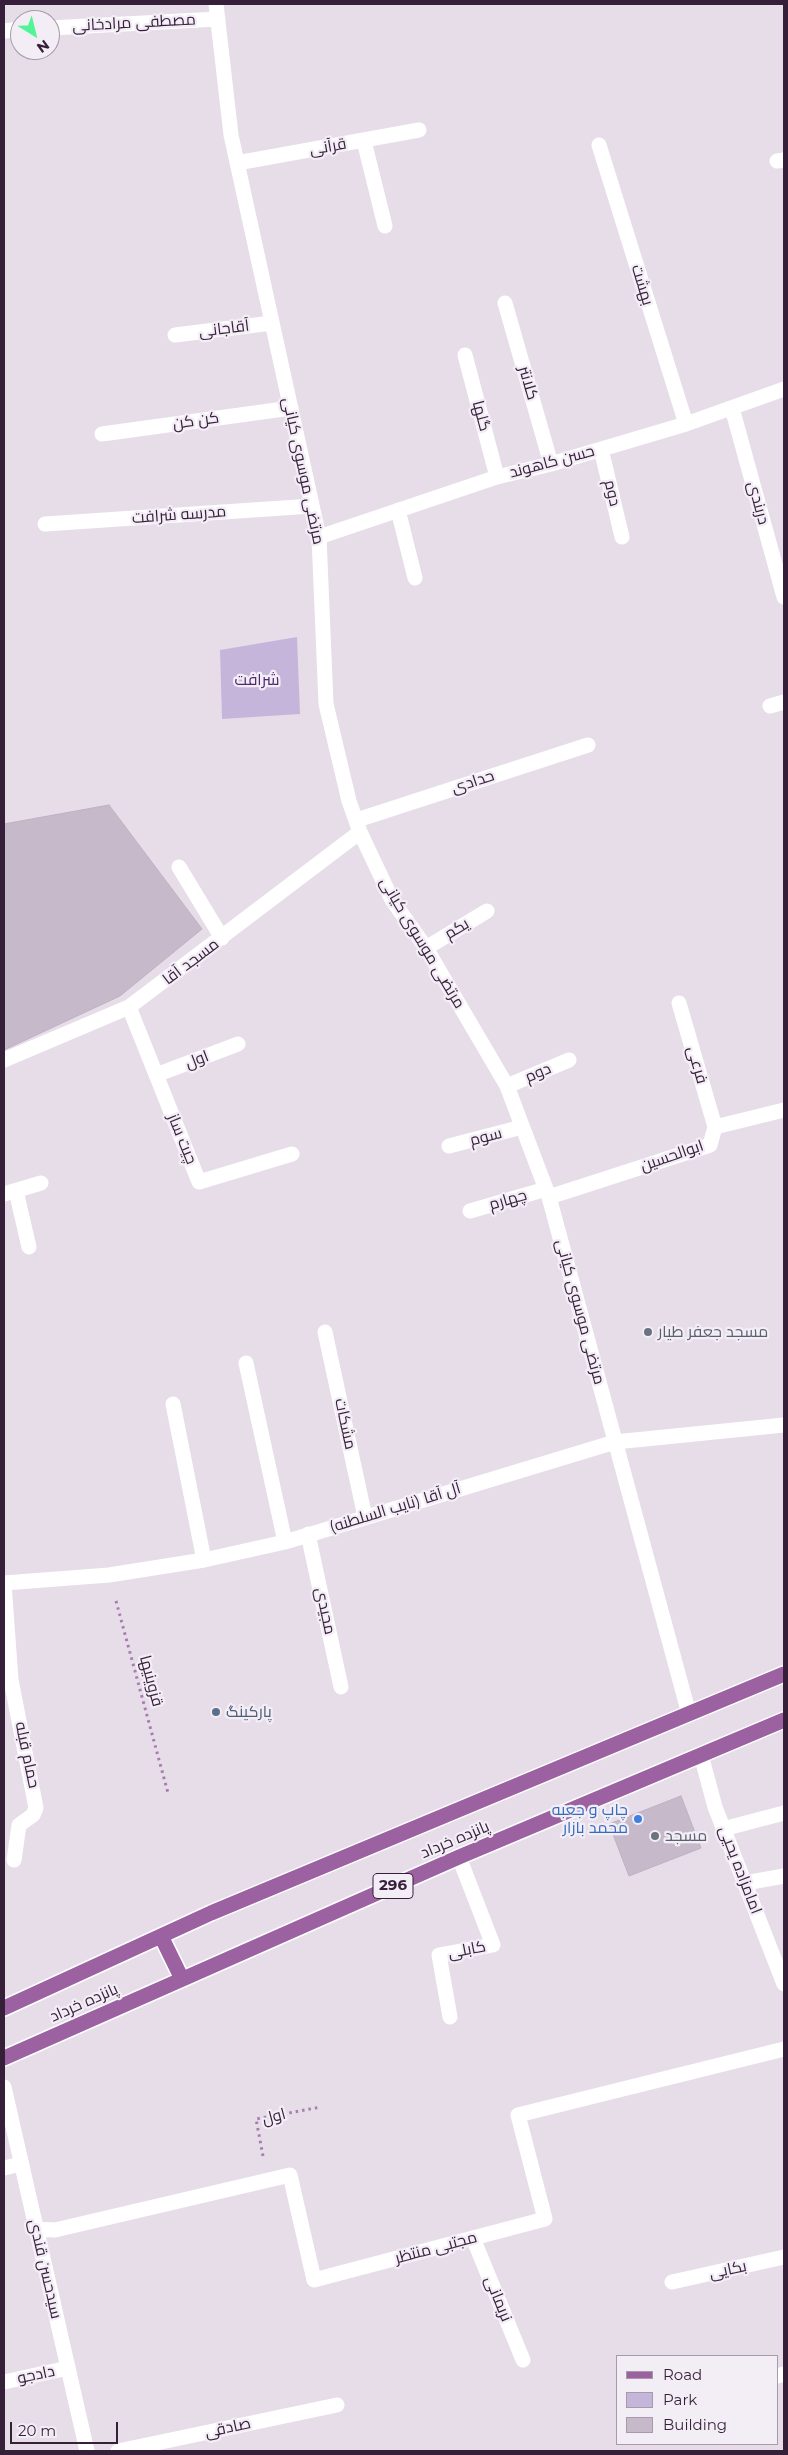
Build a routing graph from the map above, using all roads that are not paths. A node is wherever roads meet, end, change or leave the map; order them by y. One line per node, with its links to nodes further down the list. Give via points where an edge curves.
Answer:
1 (216, 4): 2 (street, مرتضی موسوی کیانی)
2 (218, 20): 3 (street, مصطفی مرادخانی); 7 (street, مرتضی موسوی کیانی)
3 (60, 28)
4 (420, 130): 5 (street, قرآنی)
5 (364, 141): 7 (street, قرآنی); 8 (street)
6 (599, 145): 16 (street, بهشت)
7 (237, 163): 10 (street, مرتضی موسوی کیانی)
8 (384, 226)
9 (505, 303): 19 (street, کلانتر)
10 (272, 322): 11 (street, آقاجانی); 14 (street, مرتضی موسوی کیانی)
11 (175, 334)
12 (465, 355): 20 (street, گلها)
13 (784, 389): 15 (street, حسن کاهوند)
14 (291, 408): 17 (street, کن کن); 21 (street, مرتضی موسوی کیانی)
15 (732, 408): 16 (street, حسن کاهوند); 27 (street, دربندی)
16 (686, 424): 18 (street, حسن کاهوند)
17 (102, 434)
18 (601, 449): 19 (street, حسن کاهوند); 25 (street, دوم)
19 (551, 464): 20 (street, حسن کاهوند)
20 (497, 477): 22 (street, حسن کاهوند)
21 (312, 506): 23 (street, مدرسه شرافت); 24 (street, مرتضی موسوی کیانی)
22 (398, 510): 24 (street, حسن کاهوند); 26 (street)
23 (45, 524)
24 (319, 537): 29 (street, مرتضی موسوی کیانی, via 326,704)
25 (622, 537)
26 (416, 578)
27 (784, 598)
28 (588, 744): 29 (street, حدادی)
29 (358, 826): 32 (street, مسجد آقا); 33 (street, مرتضی موسوی کیانی, via 392,900)
30 (179, 867): 32 (street)
31 (487, 911): 33 (street, یکم)
32 (222, 938): 35 (street, مسجد آقا)
33 (426, 948): 40 (street, مرتضی موسوی کیانی)
34 (679, 1002): 43 (street, فرعی)
35 (129, 1008): 37 (street, مسجد آقا); 39 (street, چیت ساز)
36 (238, 1044): 39 (street, اول)
37 (4, 1060)
38 (569, 1060): 40 (street, دوم)
39 (156, 1075): 45 (street, چیت ساز, via 199,1182)
40 (507, 1086): 42 (street, مرتضی موسوی کیانی)
41 (784, 1110): 43 (street, ابوالحسین)
42 (522, 1127): 44 (street, سوم); 48 (street, مرتضی موسوی کیانی)
43 (715, 1127): 48 (street, ابوالحسین, via 710,1145)
44 (449, 1146)
45 (292, 1154)
46 (41, 1183): 47 (street)
47 (10, 1192): 50 (street)
48 (547, 1193): 49 (street, چهارم); 55 (street, مرتضی موسوی کیانی)
49 (470, 1211)
50 (29, 1247)
51 (326, 1332): 56 (street, مشکات)
52 (246, 1363): 58 (street)
53 (173, 1404): 59 (street)
54 (784, 1424): 55 (street, آل آقا (نایب السلطنه))
55 (614, 1442): 56 (street, آل آقا (نایب السلطنه)); 63 (street, مرتضی موسوی کیانی)
56 (365, 1517): 57 (street, آل آقا (نایب السلطنه))
57 (308, 1534): 58 (street, آل آقا (نایب السلطنه)); 62 (street, مجیدی)
58 (284, 1542): 59 (street, آل آقا (نایب السلطنه))
59 (204, 1560): 60 (street, آل آقا (نایب السلطنه), via 109,1575)
60 (4, 1583): 69 (street, حمام قبله, via 11,1680 36,1808 33,1815 19,1825)
61 (784, 1674): 63 (main road, پانزده خرداد)
62 (342, 1687)
63 (689, 1714): 72 (main road, پانزده خرداد)
64 (784, 1720): 65 (main road, پانزده خرداد / 296)
65 (701, 1755): 67 (street, امامزاده یحیی); 68 (main road, پانزده خرداد / 296)
66 (784, 1813): 67 (street)
67 (723, 1829): 71 (street, امامزاده یحیی)
68 (459, 1857): 73 (main road, پانزده خرداد / 296); 76 (street, کابلی, via 493,1945 439,1955)
69 (14, 1860)
70 (784, 1876): 71 (street)
71 (745, 1884): 74 (street, امامزاده یحیی)
72 (161, 1936): 73 (main road); 75 (main road, پانزده خرداد)
73 (182, 1979): 78 (main road, پانزده خرداد / 296)
74 (784, 1984)
75 (4, 2008)
76 (450, 2017)
77 (784, 2049): 83 (street, مجتبی منتظر, via 518,2115 545,2218)
78 (4, 2058)
79 (4, 2086): 80 (street, سیدحسن قندی)
80 (21, 2164): 81 (street); 82 (street, سیدحسن قندی)
81 (4, 2168)
82 (36, 2229): 83 (street, مجتبی منتظر, via 55,2230 290,2176 314,2280); 87 (street, سیدحسن قندی)
83 (473, 2238): 86 (street, نریمانی)
84 (784, 2257): 85 (street, بکایی)
85 (672, 2282)
86 (522, 2360)
87 (68, 2368): 88 (street, دادجو); 90 (street, سیدحسن قندی)
88 (4, 2382)
89 (337, 2405): 91 (street, صادقی)
90 (88, 2451)
91 (118, 2451)

